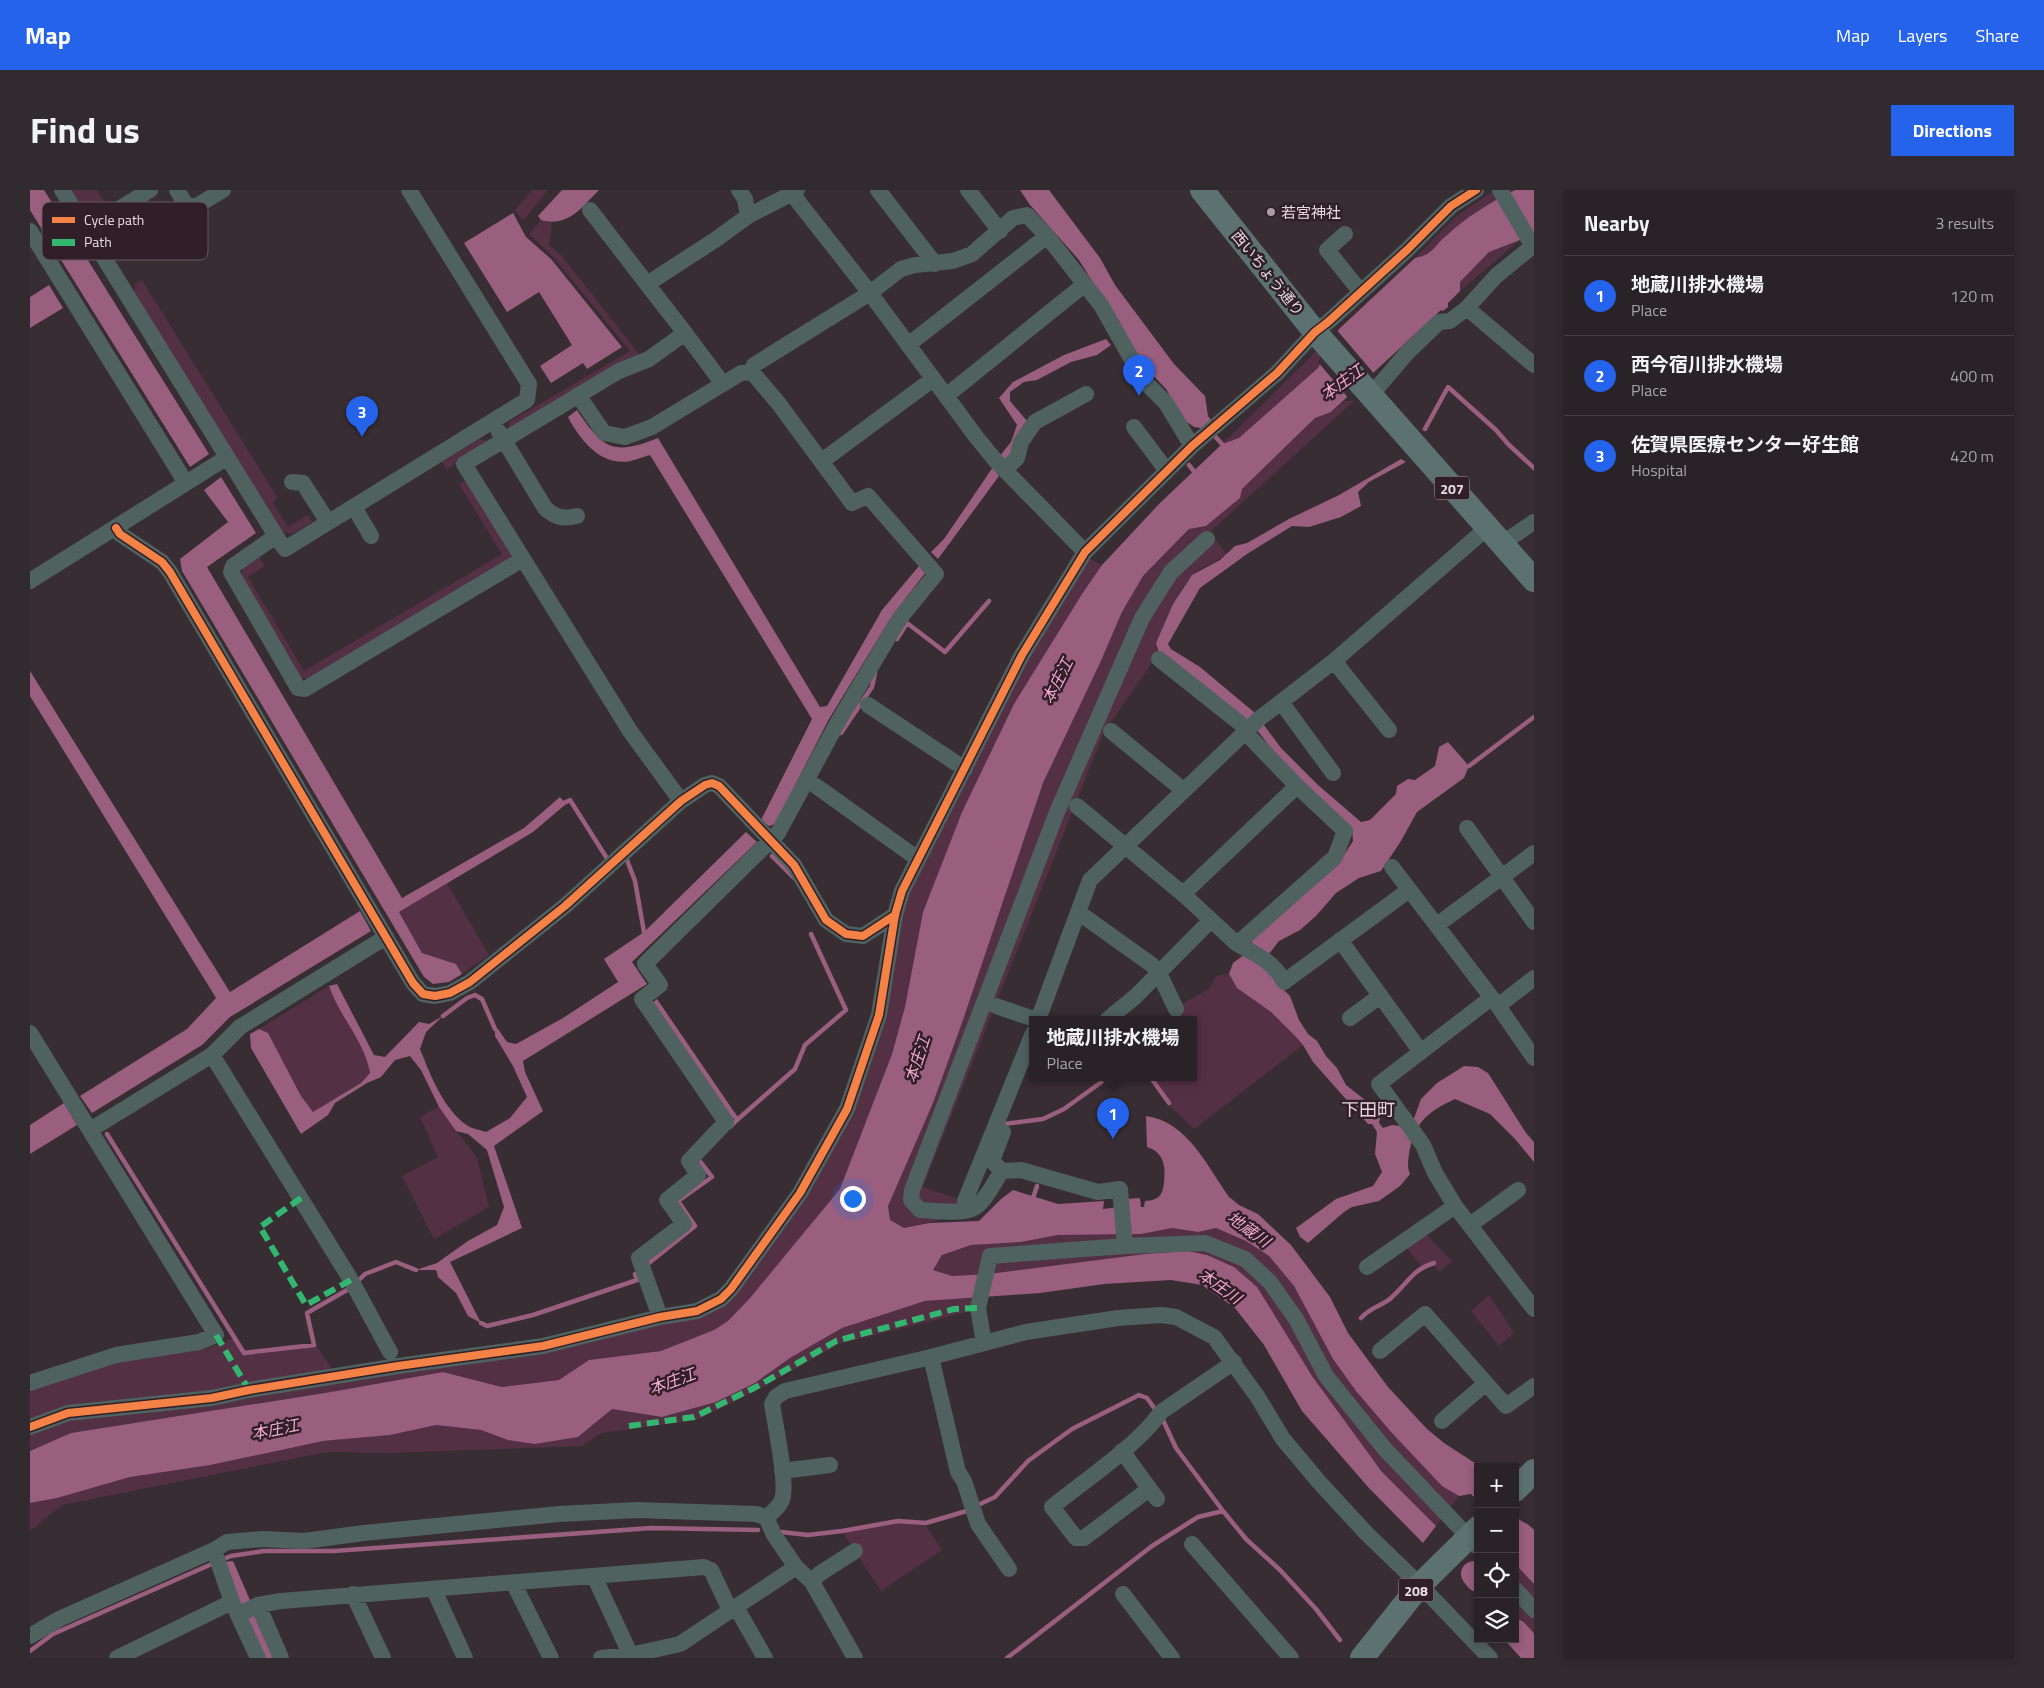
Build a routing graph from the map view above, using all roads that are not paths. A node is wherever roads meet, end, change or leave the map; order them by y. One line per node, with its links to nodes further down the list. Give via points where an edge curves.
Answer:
1 (62, 190): 13 (street)
2 (150, 190): 14 (street)
3 (177, 190): 15 (street)
4 (223, 190): 16 (street)
5 (739, 190): 18 (street, via 745,199)
6 (878, 190): 27 (street)
7 (968, 190): 20 (street)
8 (1202, 190): 33 (highway, 西いちょう通り / 207)
9 (1476, 190): 30 (street, via 1451,206)
10 (1500, 190): 23 (street)
11 (792, 191): 18 (street); 31 (street)
12 (415, 192): 44 (street, via 529,384 527,400)
13 (69, 202)
14 (130, 202)
15 (184, 202)
16 (204, 202)
17 (590, 210): 28 (street)
18 (748, 216): 28 (street)
19 (30, 231): 24 (street)
20 (1000, 231): 22 (street, via 1013,218 1027,215); 27 (street, via 972,254)
21 (1345, 234): 30 (street, via 1327,250)
22 (1047, 236): 29 (street); 35 (street)
23 (1533, 245): 32 (street, via 1496,276)
24 (42, 250)
25 (48, 260): 53 (street)
26 (105, 260): 48 (street)
27 (935, 264): 31 (street, via 901,269)
28 (647, 284): 34 (street)
29 (1086, 284): 43 (street); 47 (street, via 1144,381)
30 (1360, 291): 33 (street)
31 (870, 293): 35 (street); 37 (street, via 754,365)
32 (1467, 308): 36 (street); 42 (street, via 1450,320 1439,322)
33 (1315, 332): 42 (highway, 西いちょう通り / 207); 47 (street, via 1277,373)
34 (685, 333): 39 (street); 41 (street, via 649,359 619,371)
35 (908, 344): 38 (street)
36 (1534, 366)
37 (752, 372): 39 (street, via 742,373); 49 (street)
38 (933, 379): 43 (street); 49 (street)
39 (723, 384): 41 (street, via 652,427 625,436 604,433)
40 (1086, 394): 50 (street, via 1035,422 1021,442 1017,458)
41 (578, 395): 46 (street)
42 (1370, 395): 61 (highway, 西いちょう通り / 207)
43 (946, 396): 50 (street)
44 (492, 421): 46 (street); 54 (street)
45 (1134, 427): 51 (street)
46 (504, 440): 55 (street, via 545,508 553,516 564,519); 64 (street, via 464,464)
47 (1197, 442): 51 (street)
48 (226, 458): 53 (street); 59 (street)
49 (822, 461): 82 (street, via 852,503 868,496 936,574 900,618 839,720 778,833)
50 (1001, 466): 63 (street)
51 (1167, 471): 63 (street)
52 (292, 482): 56 (street, via 303,483)
53 (186, 483): 58 (street)
54 (354, 507): 56 (street); 60 (street)
55 (577, 516)
56 (328, 522): 59 (street, via 285,549)
57 (1534, 522): 61 (street)
58 (116, 528): 66 (street); 95 (street, via 162,562 170,572)
59 (276, 536): 64 (street, via 233,566 231,572 298,688 304,689)
60 (371, 536)
61 (1494, 536): 65 (highway, 西いちょう通り / 207); 68 (street)
62 (1207, 539): 115 (street, via 1171,572 1142,618 1053,821 912,1190 911,1200 920,1210 974,1209)
63 (1085, 552): 74 (street, via 1022,655)
64 (523, 559): 79 (street, via 630,731)
65 (1534, 580)
66 (30, 581)
67 (1159, 659): 71 (street, via 1241,724)
68 (1334, 661): 69 (street); 72 (street)
69 (1281, 702): 71 (street); 75 (street)
70 (868, 705): 74 (street)
71 (1252, 726): 77 (street); 78 (street)
72 (1389, 730)
73 (1111, 731): 78 (street)
74 (965, 769): 85 (street)
75 (1333, 773)
76 (816, 786): 85 (street)
77 (1298, 786): 89 (street); 97 (street, via 1345,831 1335,857)
78 (1183, 790): 83 (street)
79 (681, 801): 82 (street, via 705,785 719,786); 95 (street, via 566,906 470,982 450,993 423,994)
80 (1077, 806): 83 (street)
81 (1467, 828): 87 (street)
82 (771, 840): 91 (street, via 794,865 826,920 846,934 863,936); 123 (street, via 645,964 660,985 642,999 726,1122 689,1161 698,1175 667,1200 684,1224 639,1258)
83 (1126, 845): 89 (street); 90 (street, via 1090,880)
84 (1534, 853): 87 (street)
85 (918, 859): 91 (street, via 902,891)
86 (1392, 868): 88 (street)
87 (1502, 877): 93 (street); 94 (street)
88 (1409, 890): 94 (street); 96 (street)
89 (1183, 894): 92 (street)
90 (1078, 912): 98 (street); 104 (street)
91 (895, 916): 123 (street, via 879,1016 847,1109 806,1183 721,1299 697,1311)
92 (1211, 920): 97 (street); 98 (street)
93 (1534, 922)
94 (1437, 925): 101 (street)
95 (386, 937): 111 (street, via 240,1027)
96 (1340, 940): 97 (street, via 1284,982 1278,970 1264,958); 100 (street)
97 (1241, 946)
98 (1159, 973): 103 (street); 105 (street)
99 (1534, 978): 101 (street)
100 (1380, 996): 107 (street); 110 (street)
101 (1494, 1002): 110 (street); 112 (street)
102 (996, 1006): 106 (street)
103 (1176, 1009)
104 (1039, 1016)
105 (1113, 1016)
106 (1029, 1017)
107 (1350, 1018)
108 (30, 1033): 114 (street)
109 (1029, 1049): 113 (street)
110 (1421, 1052): 118 (street, via 1379,1084 1423,1146)
111 (212, 1055): 114 (street); 126 (street, via 351,1280)
112 (1534, 1058)
113 (995, 1127): 115 (street, via 1003,1132 992,1161); 117 (street)
114 (90, 1130): 131 (street, via 216,1335 199,1342 116,1355)
115 (1002, 1171): 120 (street, via 1021,1170 1098,1192 1120,1189)
116 (1518, 1190): 119 (street)
117 (965, 1201)
118 (1455, 1206): 119 (street); 121 (street)
119 (1470, 1225): 122 (street)
120 (1126, 1246): 124 (street, via 990,1256 978,1308); 142 (street, via 1205,1243 1245,1259 1270,1282 1296,1319 1326,1376 1384,1448)
121 (1366, 1268)
122 (1534, 1309)
123 (660, 1317): 127 (street, via 543,1346)
124 (984, 1343): 128 (street); 129 (street, via 1026,1332 1161,1315 1176,1317 1214,1337)
125 (1380, 1351): 132 (street, via 1425,1314)
126 (390, 1352): 127 (street, via 444,1350); 130 (street, via 383,1358 350,1367)
127 (462, 1357): 130 (street)
128 (931, 1357): 138 (street, via 785,1391 776,1397 772,1404); 148 (street, via 958,1472 964,1480 978,1524)
129 (1234, 1362): 136 (street, via 1158,1416); 152 (street, via 1283,1439 1367,1534)
130 (336, 1376): 135 (street, via 212,1398 68,1413)
131 (30, 1383)
132 (1486, 1383): 133 (street, via 1506,1406); 134 (street)
133 (1534, 1386)
134 (1442, 1420)
135 (30, 1427)
136 (1122, 1451): 136 (street, via 1052,1507 1076,1538 1084,1538 1153,1494)
137 (830, 1464): 138 (street)
138 (782, 1471): 141 (street, via 782,1500)
139 (1534, 1471): 140 (highway)
140 (1519, 1486)
141 (766, 1517): 146 (street, via 637,1510 559,1514 304,1541 263,1539 227,1542); 147 (street)
142 (1474, 1536)
143 (1474, 1538): 152 (highway, 208)
144 (1192, 1544): 172 (street)
145 (855, 1551): 151 (street)
146 (217, 1558): 158 (street); 160 (street, via 60,1619)
147 (796, 1567): 151 (street); 157 (street)
148 (1009, 1569)
149 (594, 1576): 150 (street); 157 (street, via 704,1567 711,1570); 161 (street)
150 (513, 1582): 153 (street); 167 (street)
151 (812, 1582): 170 (street)
152 (1420, 1585): 173 (highway, 208); 174 (street)
153 (434, 1590): 154 (street); 166 (street)
154 (353, 1594): 158 (street, via 281,1600); 165 (street)
155 (1123, 1594): 171 (street)
156 (1519, 1594): 159 (street)
157 (733, 1608): 161 (street, via 680,1644); 169 (street)
158 (245, 1609): 162 (street); 163 (street); 164 (street)
159 (1534, 1610)
160 (30, 1636)
161 (631, 1656): 168 (street)
162 (118, 1658)
163 (258, 1658)
164 (281, 1658)
165 (383, 1658)
166 (465, 1658)
167 (551, 1658)
168 (601, 1658)
169 (765, 1658)
170 (855, 1658)
171 (1172, 1658)
172 (1291, 1658)
173 (1362, 1658)
174 (1490, 1658)

